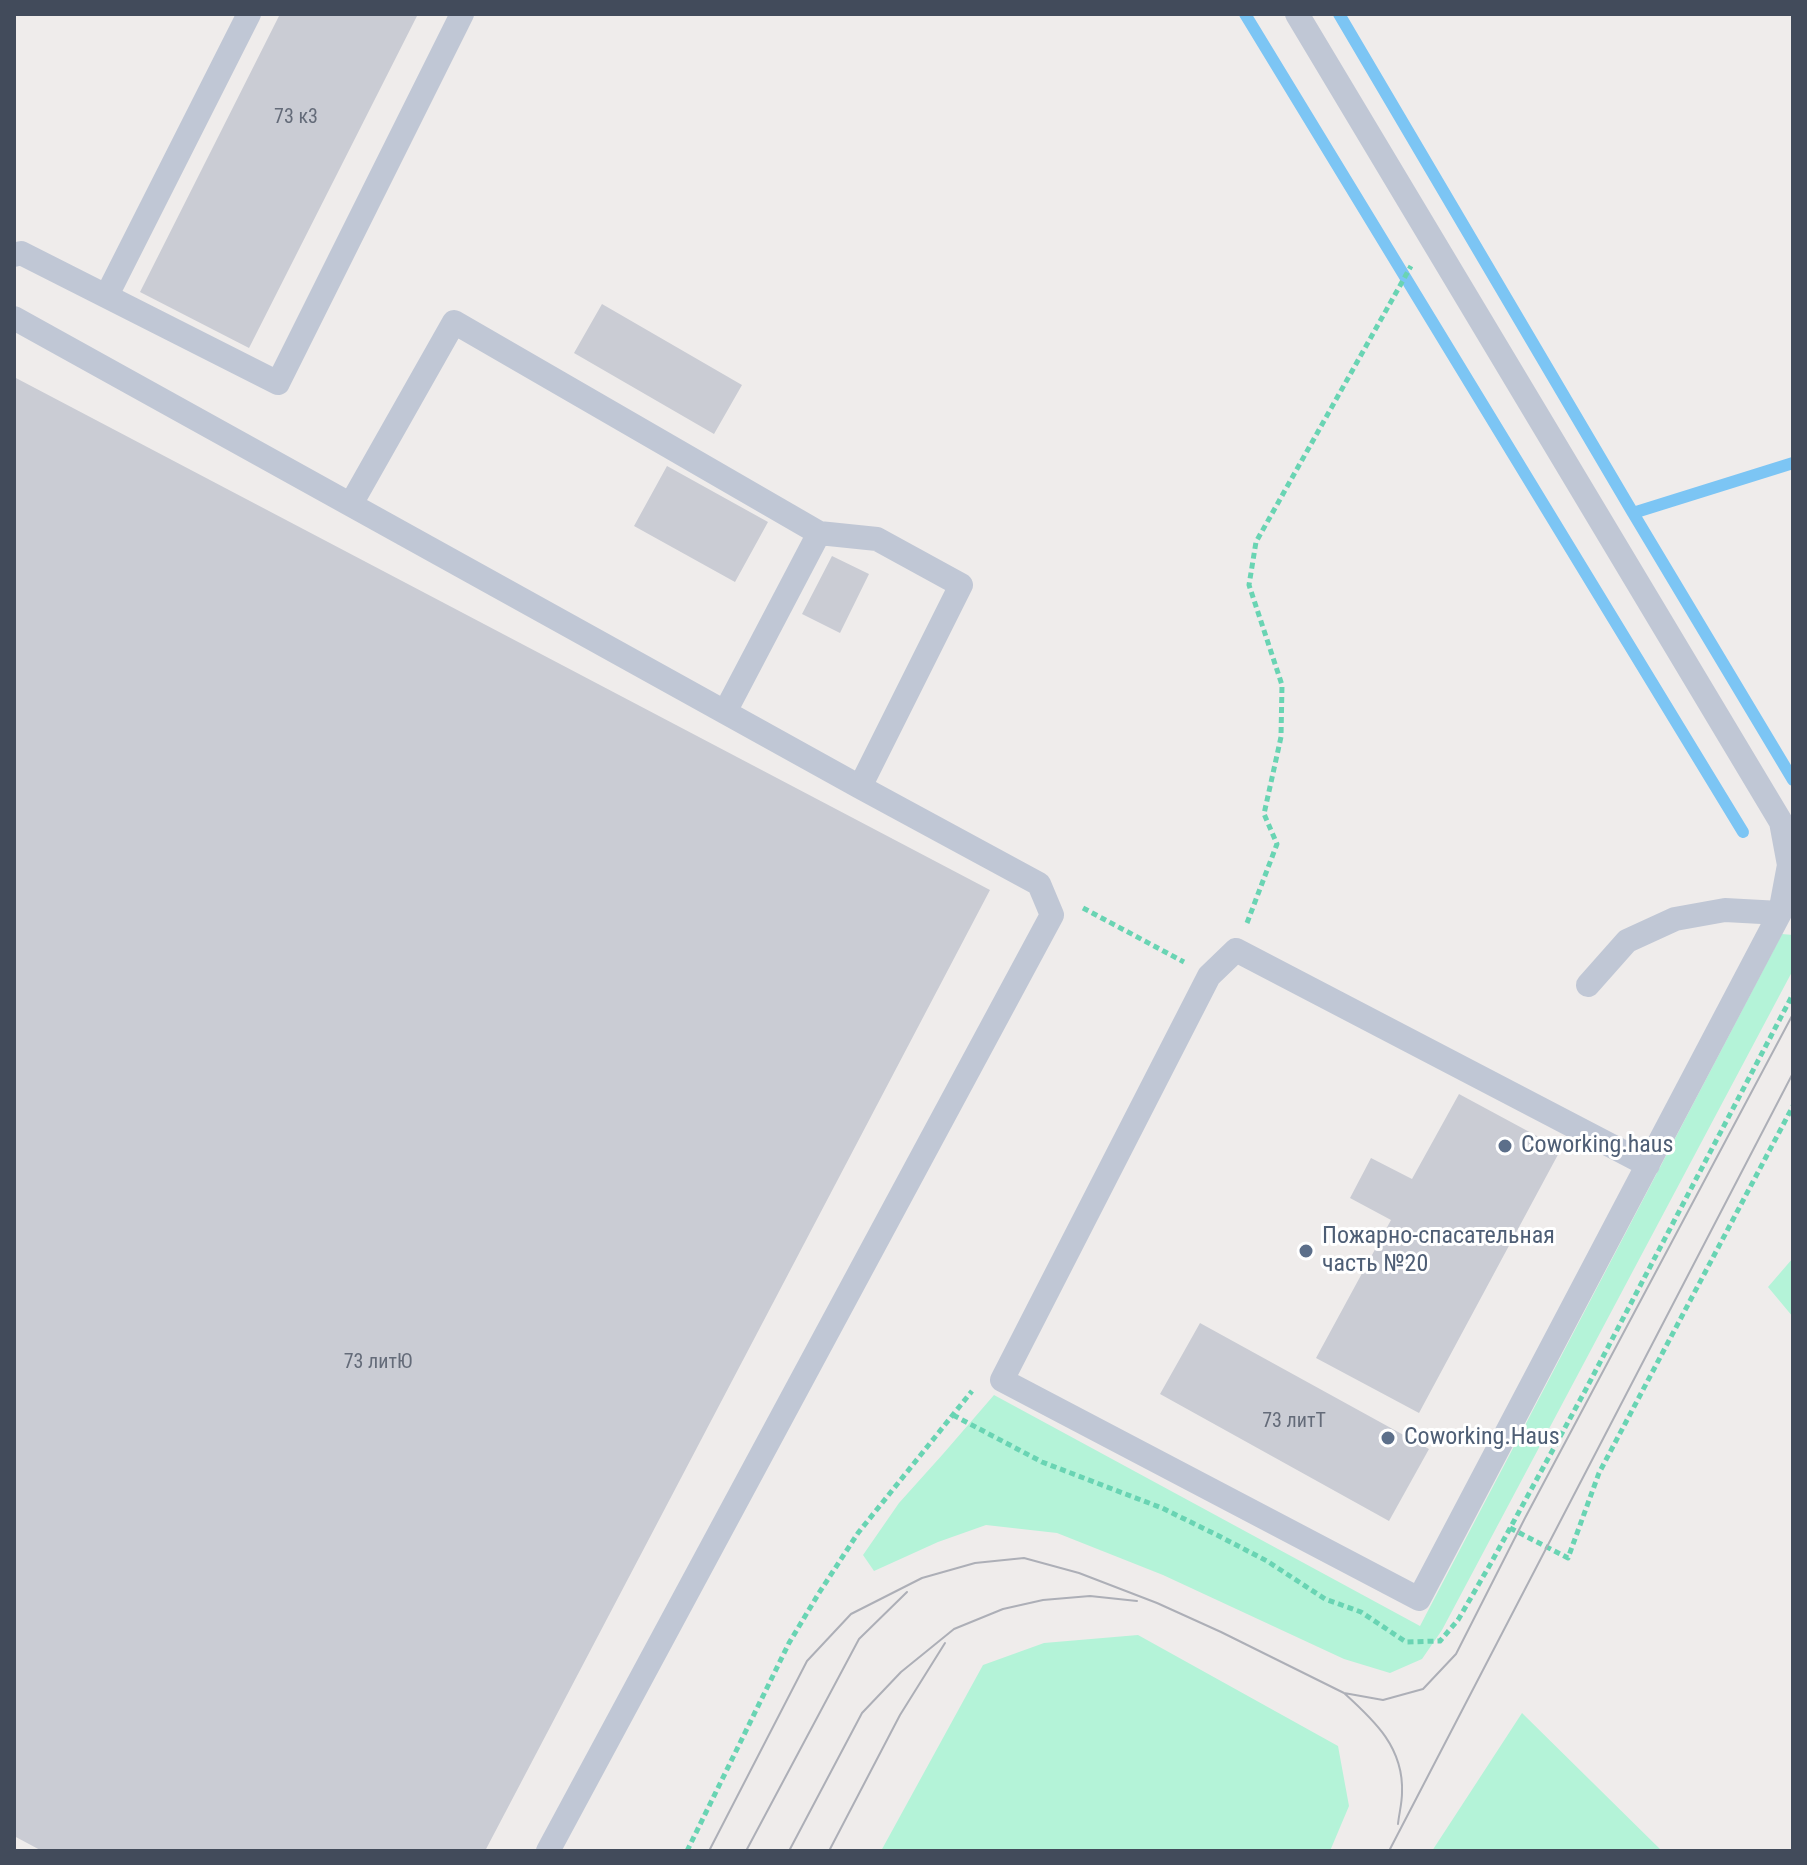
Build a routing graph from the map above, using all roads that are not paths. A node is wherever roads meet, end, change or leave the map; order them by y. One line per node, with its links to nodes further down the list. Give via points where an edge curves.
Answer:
1 (249, 14): 5 (lane)
2 (462, 14): 5 (lane, via 278,383)
3 (1297, 14): 11 (lane, via 1781,822 1789,865)
4 (14, 255): 5 (lane, via 21,253)
5 (107, 295)
6 (14, 318): 7 (lane)
7 (351, 504): 8 (lane, via 454,322); 9 (lane)
8 (819, 533): 9 (lane); 10 (lane, via 877,539 961,585)
9 (725, 712): 10 (lane)
10 (860, 787): 14 (lane, via 1039,884 1052,915)
11 (1785, 902): 12 (lane, via 1675,919 1627,941); 13 (lane)
12 (1588, 985)
13 (1648, 1165): 13 (lane, via 1419,1599 1002,1380 1209,976 1236,950)
14 (548, 1851)

